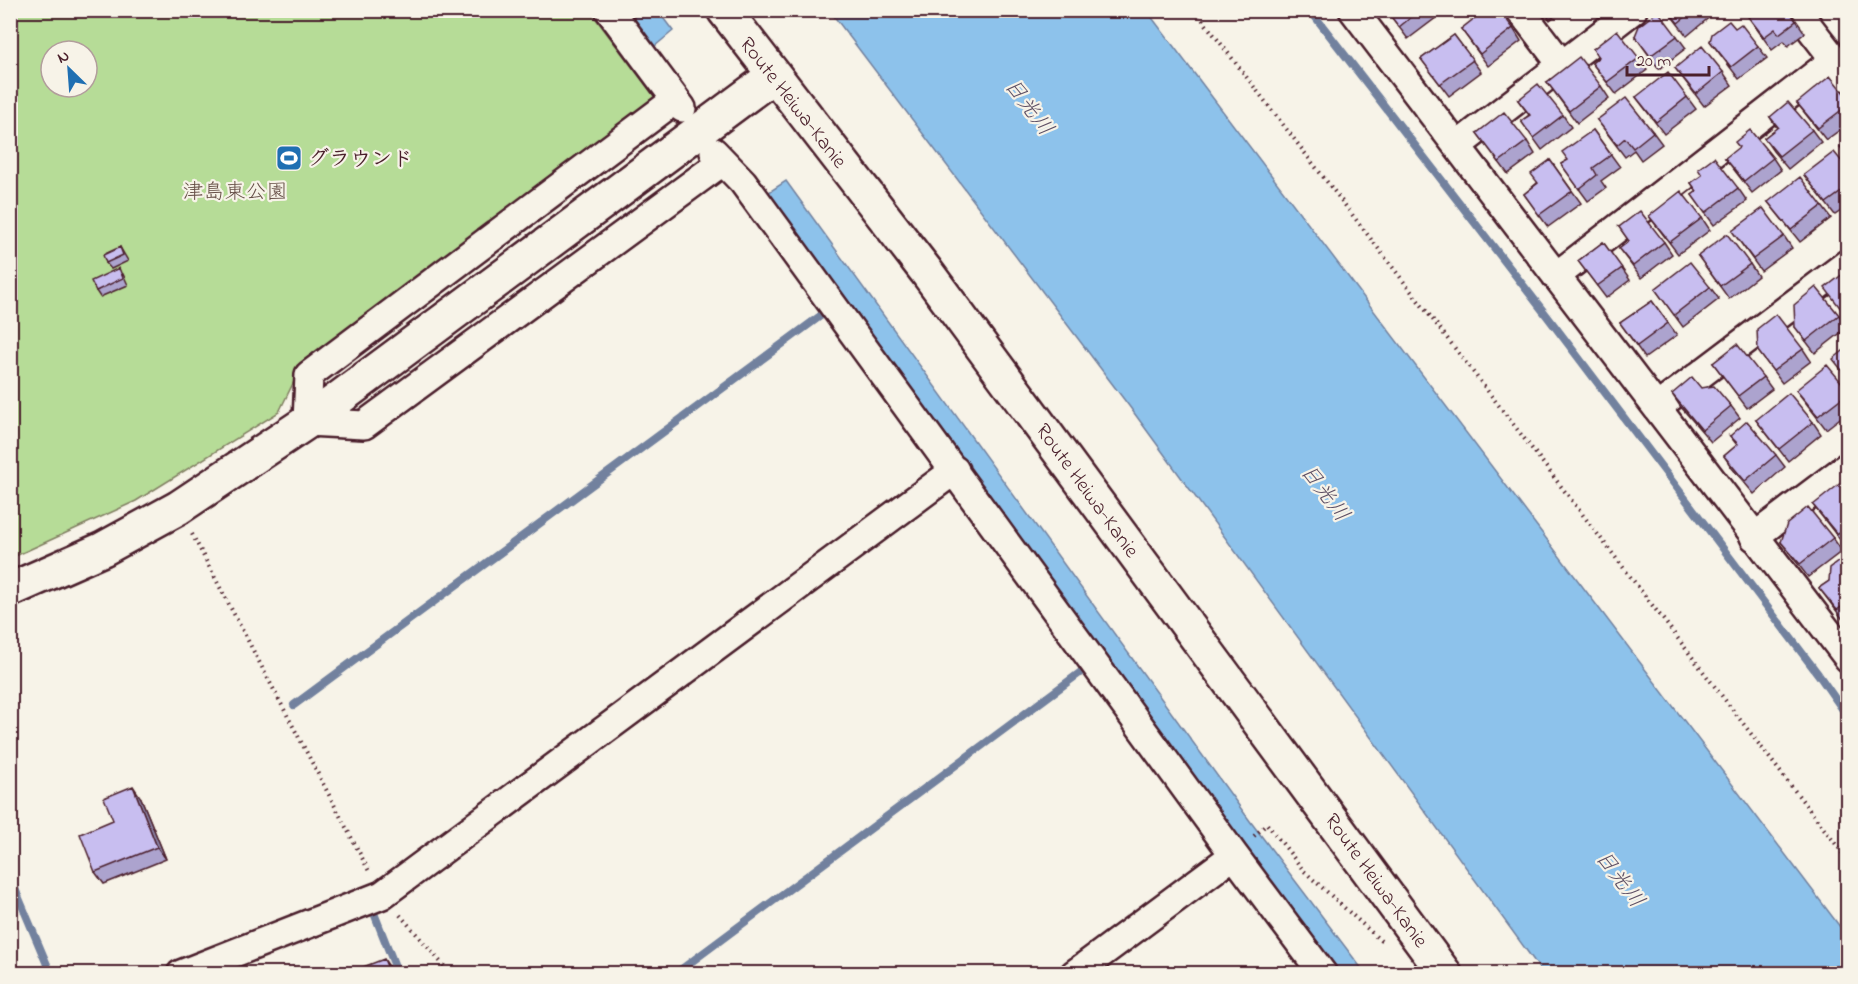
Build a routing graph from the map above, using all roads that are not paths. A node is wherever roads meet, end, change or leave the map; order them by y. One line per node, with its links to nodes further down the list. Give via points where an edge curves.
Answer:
1 (609, 10): 14 (street, via 679,104 309,375)
2 (724, 10): 9 (main road, Route Heiwa-Kanie)
3 (1353, 10): 10 (street)
4 (1520, 10): 7 (street)
5 (1633, 10): 7 (street)
6 (1796, 10): 8 (street)
7 (1562, 65): 10 (street)
8 (1841, 68): 12 (street)
9 (773, 76): 14 (main road); 24 (main road, Route Heiwa-Kanie, via 926,271)
10 (1457, 146): 12 (street)
11 (1848, 263): 13 (street)
12 (1556, 276): 13 (street)
13 (1656, 408): 17 (street)
14 (307, 422): 16 (street, via 364,425 718,157 743,182); 18 (main road, via 178,508 103,549)
15 (1848, 466): 17 (street)
16 (955, 470): 20 (street); 21 (street, via 382,896)
17 (1754, 537): 19 (street)
18 (10, 590)
19 (1848, 658)
20 (1234, 855): 22 (street); 23 (street)
21 (181, 974)
22 (1074, 974)
23 (1323, 974)
24 (1445, 974)

